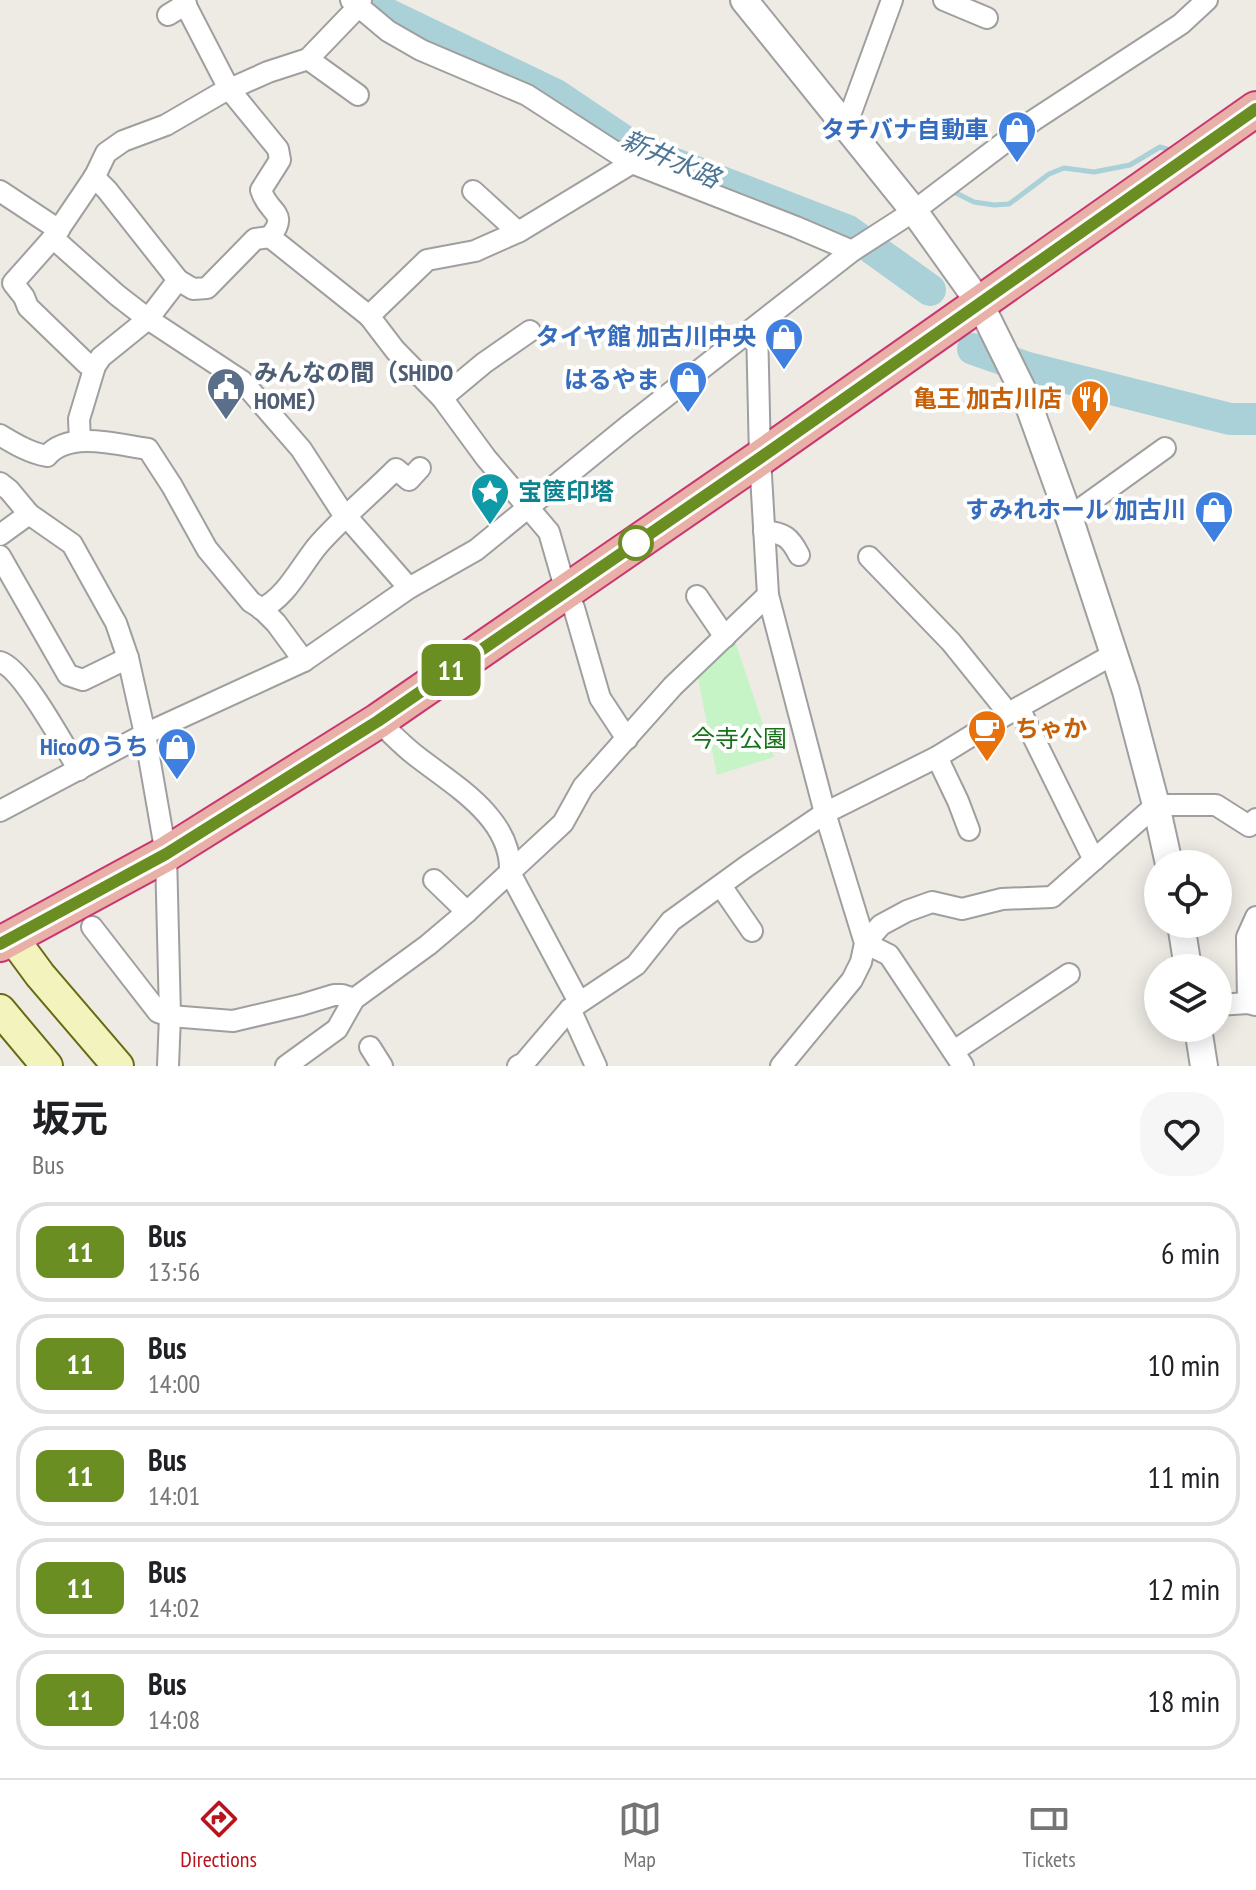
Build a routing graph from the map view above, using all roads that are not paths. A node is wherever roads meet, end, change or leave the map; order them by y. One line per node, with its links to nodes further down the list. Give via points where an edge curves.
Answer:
1 (744, 0): 13 (street)
2 (892, 0): 13 (street)
3 (944, 0): 8 (street)
4 (1207, 0): 18 (street, via 1181,24 1034,120)
5 (184, 2): 7 (street); 10 (street)
6 (356, 2): 9 (street); 14 (street, via 388,31 527,95)
7 (168, 15)
8 (987, 18)
9 (308, 59): 10 (street); 11 (street)
10 (229, 89): 15 (street, via 166,125 123,141 106,153); 21 (street, via 278,149 280,160 261,190 280,223)
11 (358, 95)
12 (1256, 109): 24 (highway)
13 (846, 126): 18 (street)
14 (632, 163): 19 (street); 22 (street)
15 (94, 177): 20 (street); 23 (street)
16 (0, 191): 20 (street)
17 (473, 191): 19 (street)
18 (914, 211): 22 (street); 24 (street)
19 (518, 232): 25 (street, via 475,251 427,260)
20 (56, 234): 26 (street); 29 (street, via 13,283 28,307)
21 (270, 237): 23 (street, via 255,239 207,288 193,289); 25 (street)
22 (852, 251): 27 (street)
23 (178, 280): 26 (street)
24 (979, 302): 34 (highway); 40 (street, via 1025,395)
25 (369, 316): 30 (street)
26 (148, 319): 29 (street); 39 (street, via 242,381 301,449)
27 (757, 326): 34 (street); 37 (street)
28 (530, 331): 30 (street)
29 (95, 366): 32 (street, via 79,419)
30 (442, 398): 37 (street)
31 (0, 435): 32 (street, via 47,456)
32 (80, 441): 50 (street, via 148,449 207,549)
33 (1165, 448): 40 (street)
34 (760, 458): 41 (street); 47 (highway)
35 (420, 468): 39 (street, via 409,480 396,469)
36 (0, 483): 38 (street)
37 (528, 508): 46 (street, via 476,550); 47 (street, via 549,532)
38 (29, 514): 42 (street); 53 (street, via 72,544 116,623)
39 (346, 516): 46 (street); 50 (street)
40 (1069, 517): 52 (street)
41 (764, 531): 43 (street, via 785,536); 48 (street)
42 (0, 535)
43 (799, 555)
44 (0, 556): 53 (street, via 68,675 83,680)
45 (882, 564): 56 (street, via 956,638 1001,704)
46 (409, 588): 54 (street)
47 (566, 591): 57 (highway); 59 (street, via 600,698)
48 (768, 595): 51 (street); 64 (street)
49 (697, 596): 51 (street)
50 (261, 609): 54 (street)
51 (725, 637): 59 (street)
52 (1114, 654): 56 (street); 62 (street)
53 (128, 658): 58 (street)
54 (304, 661): 58 (street)
55 (0, 662): 61 (street, via 41,707)
56 (1013, 711): 60 (street); 69 (street)
57 (378, 721): 68 (highway); 70 (street, via 475,801 503,837)
58 (145, 734): 61 (street); 68 (street)
59 (627, 739): 70 (street, via 583,787 563,823)
60 (937, 757): 64 (street); 66 (street)
61 (79, 770): 63 (street)
62 (1156, 805): 65 (street, via 1216,805 1249,826); 67 (street); 69 (street)
63 (0, 811)
64 (825, 813): 72 (street); 78 (street)
65 (1256, 819)
66 (969, 830)
67 (1166, 850)
68 (166, 854): 77 (highway); 85 (street)
69 (1094, 860): 78 (street, via 1052,897 1002,899 962,909 932,902 881,925)
70 (510, 873): 73 (street); 83 (street)
71 (434, 880): 73 (street)
72 (721, 886): 76 (street); 83 (street, via 671,921 636,965)
73 (467, 912): 80 (street)
74 (1256, 917): 81 (street, via 1239,936)
75 (92, 927): 85 (street, via 158,1012)
76 (752, 931)
77 (6, 941): 90 (main road)
78 (865, 943): 88 (street, via 889,955); 96 (street, via 852,980)
79 (1063, 984): 88 (street)
80 (354, 999): 85 (street, via 334,995 233,1021); 92 (street, via 337,1029)
81 (1252, 1004): 82 (street)
82 (1232, 1005)
83 (575, 1006): 94 (street); 95 (street)
84 (0, 1010): 89 (main road)
85 (170, 1016): 91 (street)
86 (1200, 1042): 97 (street)
87 (370, 1047): 93 (street)
88 (959, 1058)
89 (47, 1066)
90 (118, 1066)
91 (168, 1066)
92 (286, 1066)
93 (382, 1066)
94 (518, 1066)
95 (596, 1066)
96 (782, 1066)
97 (1204, 1066)

